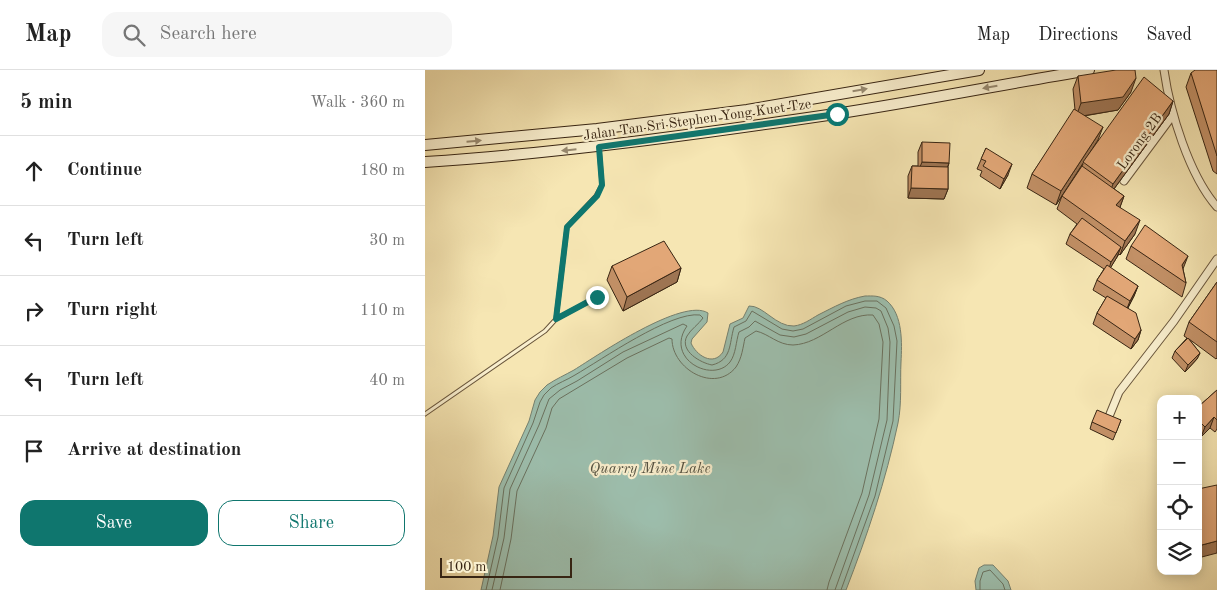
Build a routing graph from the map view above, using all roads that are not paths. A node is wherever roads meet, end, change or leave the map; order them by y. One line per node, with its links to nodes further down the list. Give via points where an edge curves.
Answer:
1 (979, 70): 5 (main road, Jalan Tan Sri Stephen Yong Kuet Tze, one-way to 1, via 597,130 747,110)
2 (1089, 70): 6 (main road, Jalan Tan Sri Stephen Yong Kuet Tze, one-way to 6, via 837,114)
3 (1164, 70): 4 (street)
4 (1173, 115): 8 (street, Lorong 2B); 9 (street, via 1195,172)
5 (425, 145)
6 (599, 147): 7 (main road, Jalan Tan Sri Stephen Yong Kuet Tze, one-way to 7); 12 (lane, via 602,185 597,196 567,227)
7 (425, 162)
8 (1124, 181)
9 (1216, 205)
10 (1217, 259): 14 (street, via 1175,321 1119,392)
11 (597, 297): 12 (lane)
12 (556, 319): 13 (lane, via 545,331)
13 (425, 414)
14 (1110, 414)

